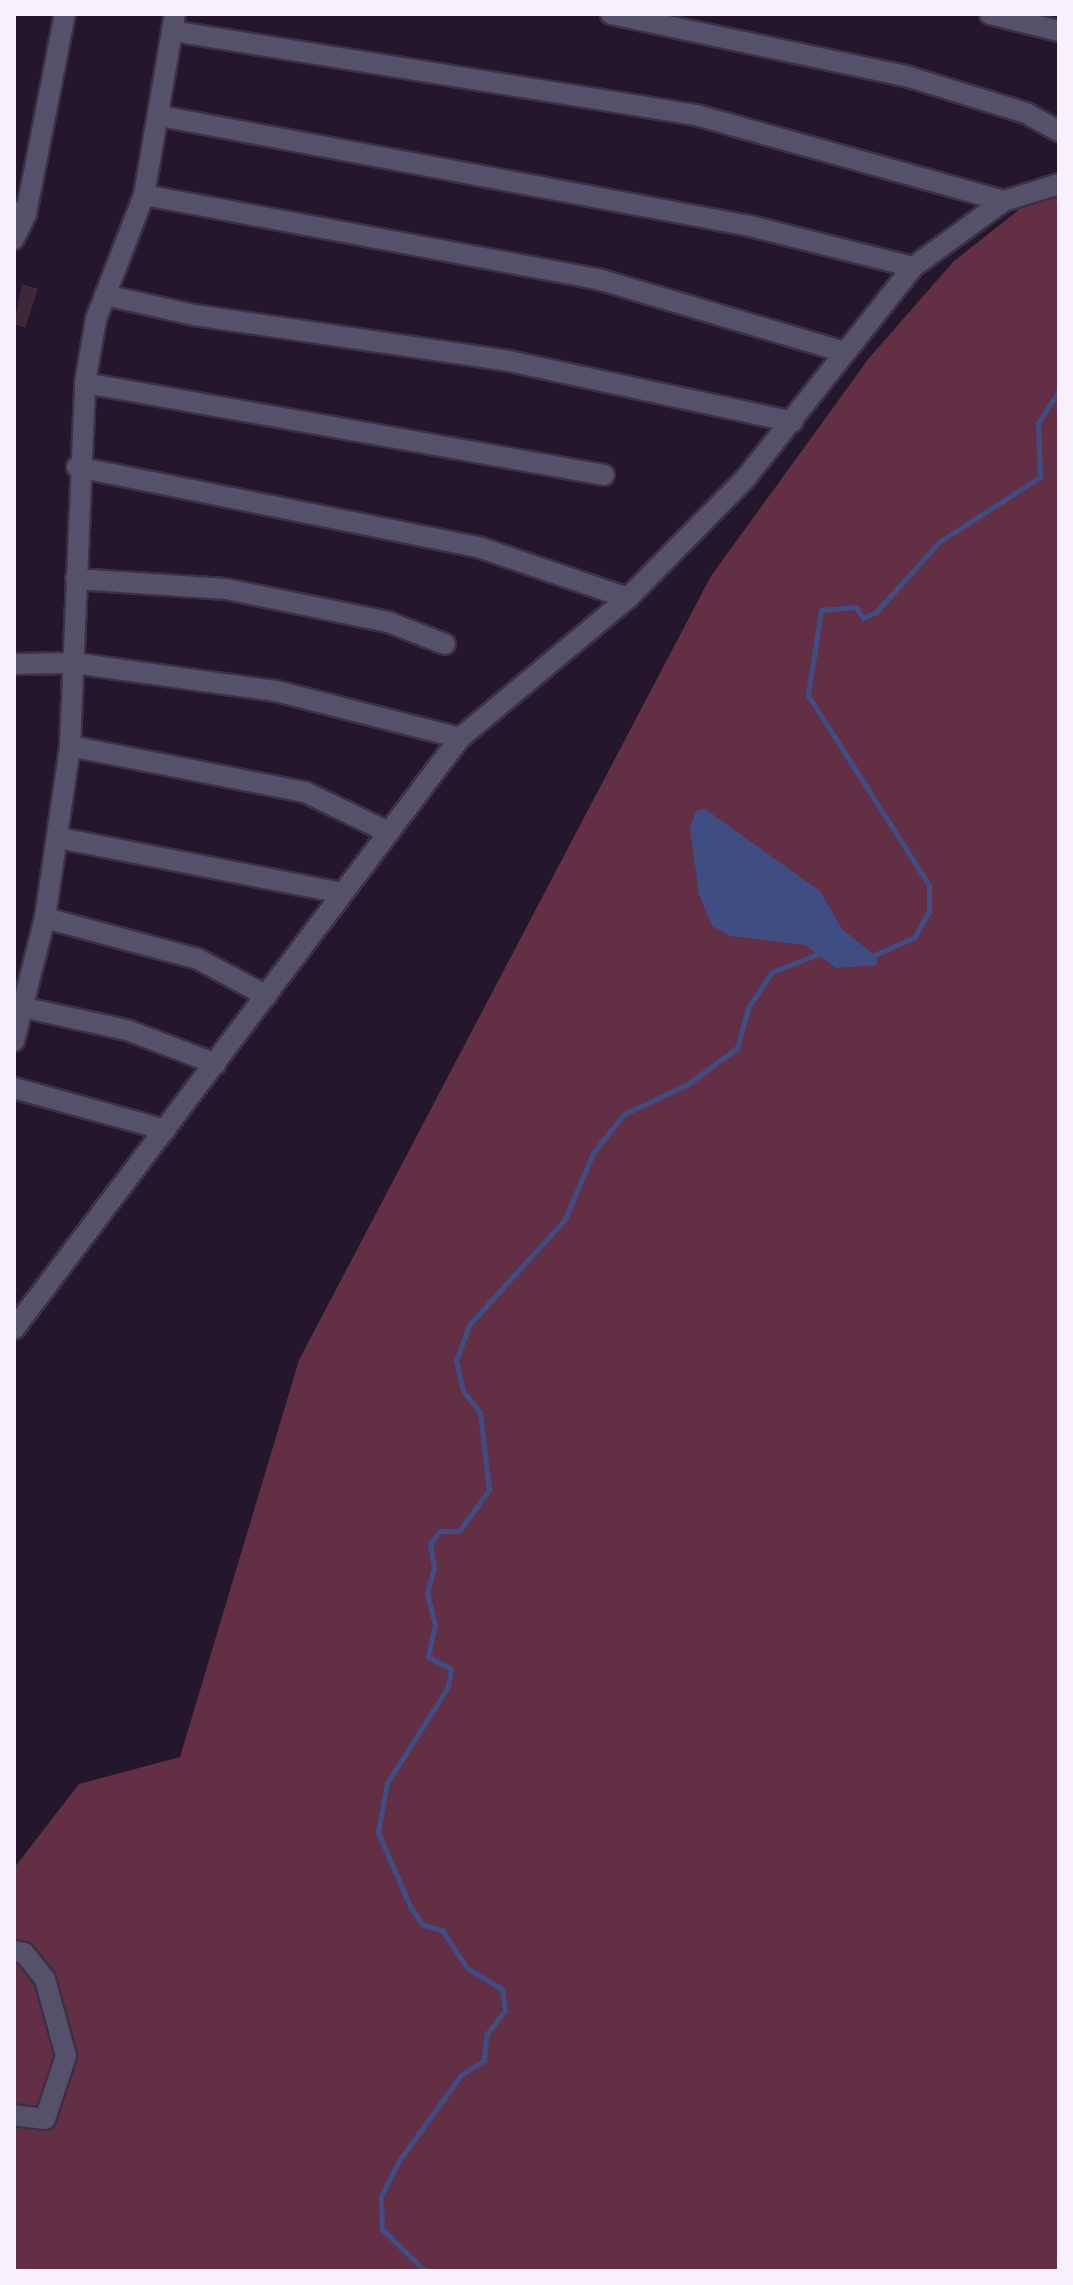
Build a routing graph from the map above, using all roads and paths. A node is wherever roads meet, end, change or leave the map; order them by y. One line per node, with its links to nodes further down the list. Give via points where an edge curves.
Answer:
1 (65, 14): 11 (street)
2 (611, 14): 7 (street, via 909,77 1026,113)
3 (990, 14): 5 (street)
4 (174, 22): 6 (street); 10 (street, via 696,115)
5 (1059, 31)
6 (160, 116): 9 (street); 13 (street, via 750,226)
7 (1059, 131)
8 (1059, 184): 10 (street)
9 (144, 195): 14 (street); 15 (street, via 601,280)
10 (1004, 201): 13 (street)
11 (20, 213): 12 (street)
12 (14, 239)
13 (913, 267): 15 (street)
14 (105, 295): 16 (street); 17 (street, via 194,315 509,361)
15 (844, 352): 17 (street)
16 (85, 383): 18 (street); 19 (street)
17 (793, 422): 21 (street)
18 (77, 467): 20 (street); 21 (street, via 481,548)
19 (604, 475)
20 (76, 579): 22 (street, via 226,589 388,622); 23 (street)
21 (628, 598): 25 (street)
22 (445, 644)
23 (73, 663): 24 (street); 25 (street, via 276,691); 26 (street)
24 (14, 664)
25 (460, 738): 27 (street)
26 (70, 746): 27 (street, via 305,792); 28 (street)
27 (386, 831): 29 (street)
28 (59, 838): 29 (street); 30 (street)
29 (342, 893): 31 (street)
30 (45, 918): 31 (street, via 198,959); 32 (street)
31 (267, 996): 34 (street)
32 (26, 1008): 33 (street); 34 (street, via 127,1030)
33 (14, 1041)
34 (216, 1064): 36 (street)
35 (14, 1088): 36 (street)
36 (165, 1130): 37 (street)
37 (14, 1329)
38 (14, 1951): 39 (street, via 24,1953 45,1979 66,2056 59,2093 45,2119)
39 (14, 2115)

